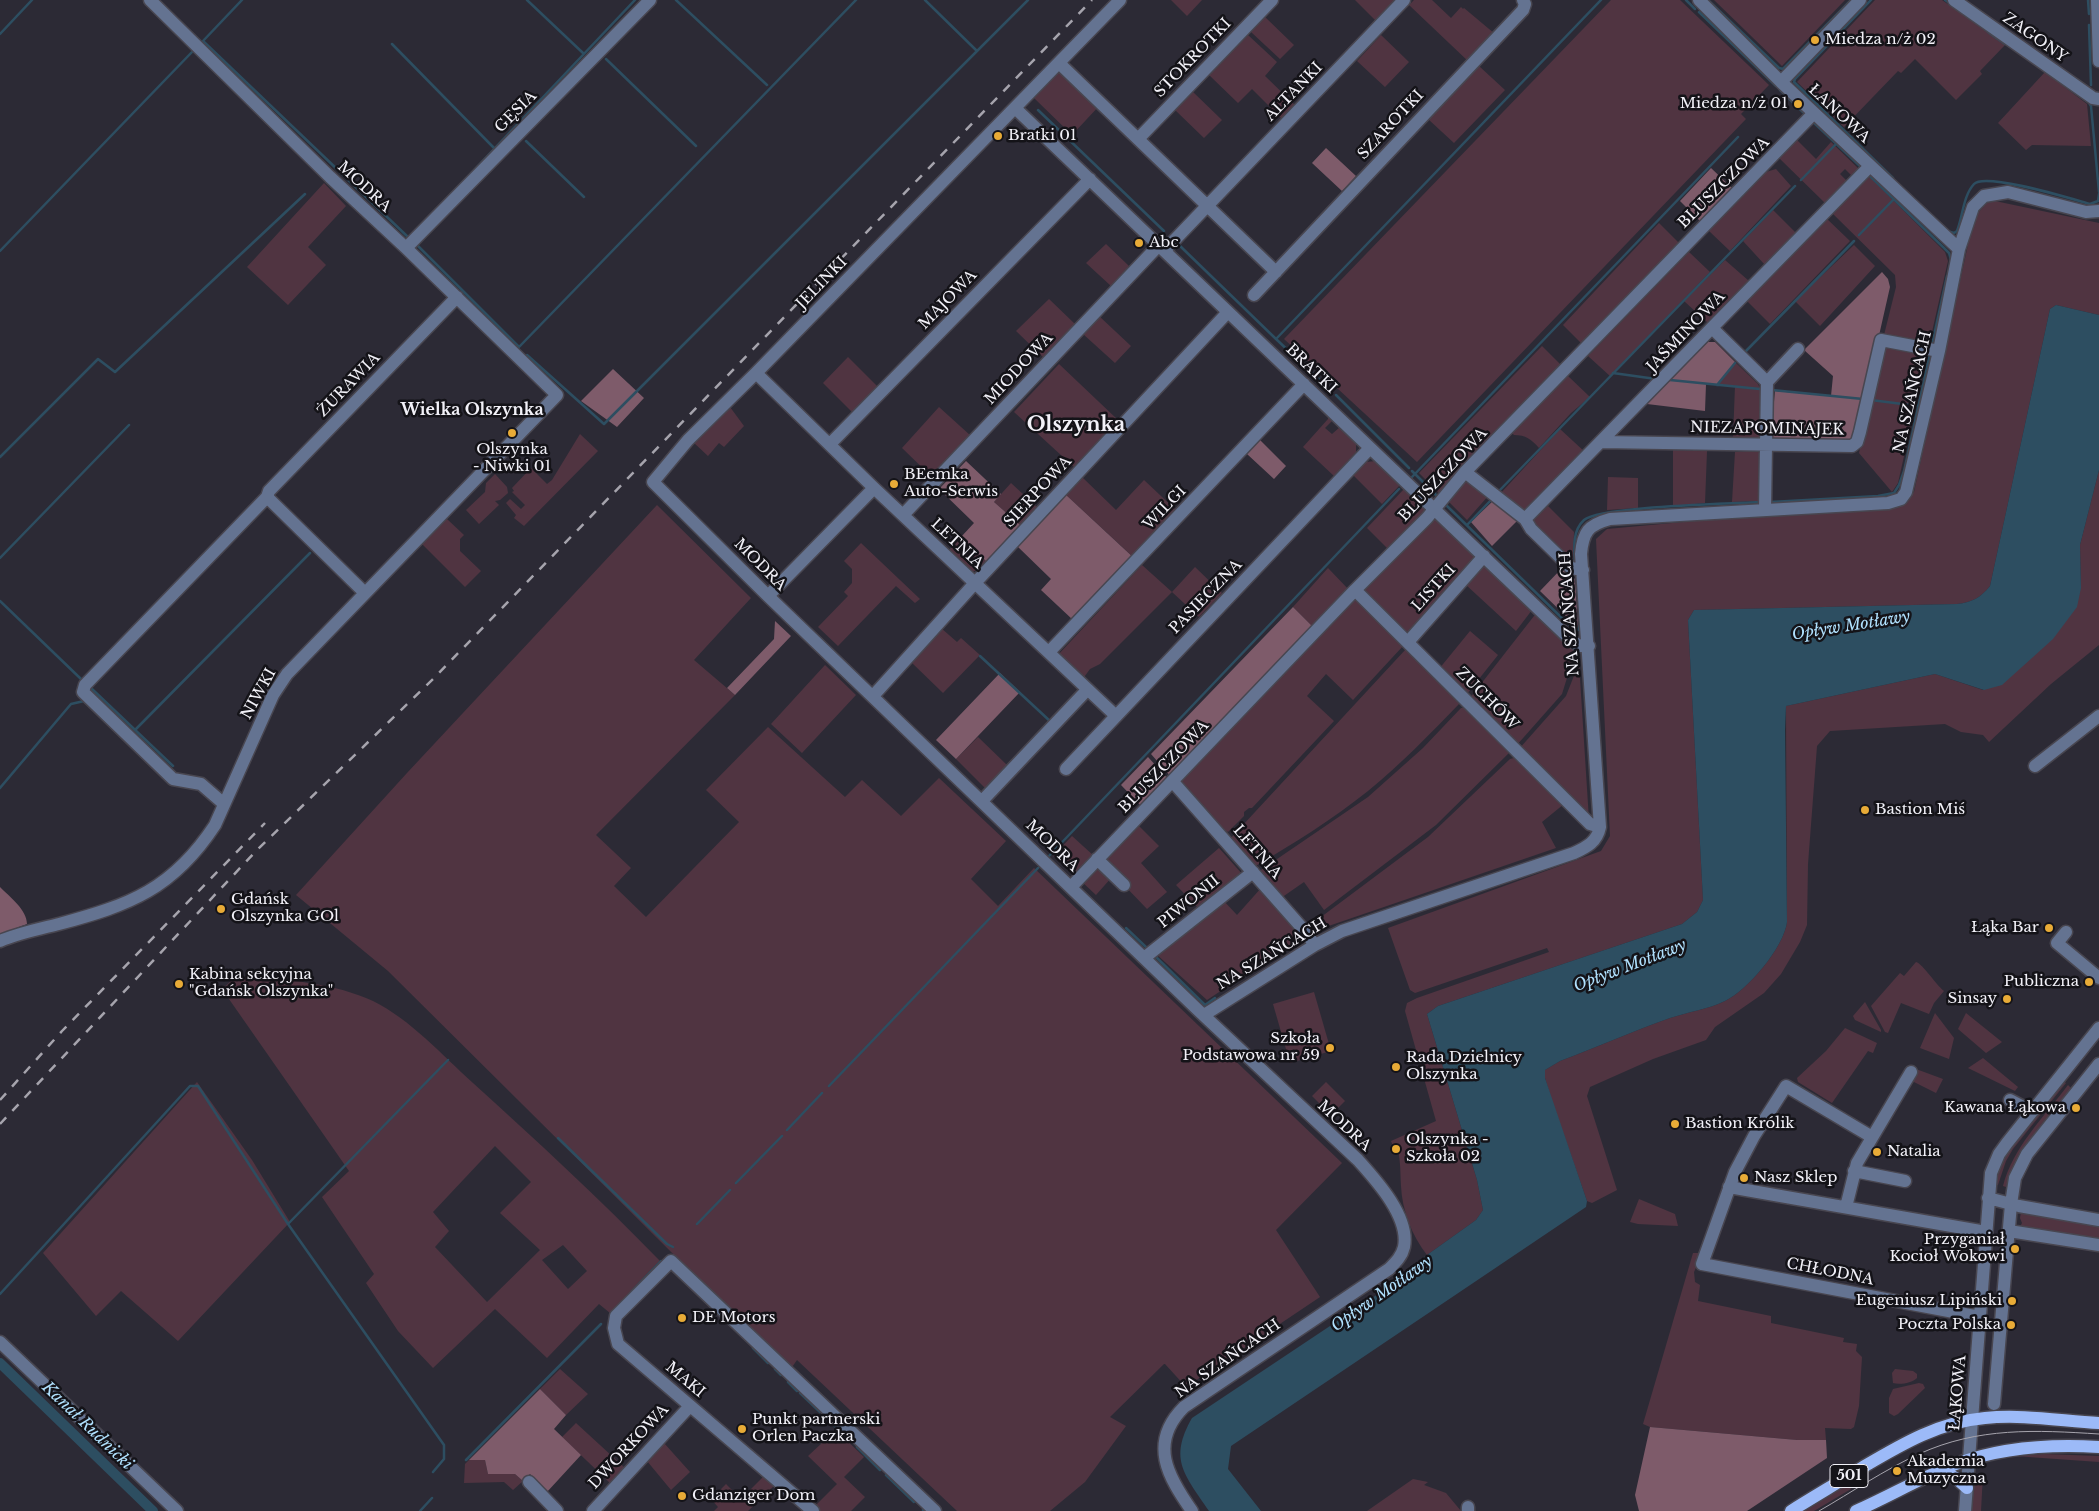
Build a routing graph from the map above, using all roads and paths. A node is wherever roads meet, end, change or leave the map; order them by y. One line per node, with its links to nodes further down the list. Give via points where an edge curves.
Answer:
1 (150, 0): 23 (street, MODRA)
2 (650, 0): 23 (street, GĘSIA)
3 (1120, 0): 12 (street, JELINKI)
4 (1272, 0): 17 (street, STOKROTKI)
5 (1404, 0): 20 (street, ALTANKI)
6 (1523, 0): 25 (street, SZAROTKI, via 1523,10)
7 (1699, 0): 13 (street, ŁANOWA)
8 (1860, 0): 13 (street)
9 (1954, 0): 14 (street, ZAGONY, via 2093,98)
10 (2097, 0): 11 (street)
11 (2099, 61)
12 (1059, 63): 15 (street, JELINKI); 17 (street)
13 (1781, 82): 16 (street, ŁANOWA)
14 (2099, 99)
15 (1016, 108): 19 (street, BRATKI); 32 (street, JELINKI)
16 (1814, 113): 18 (street, ŁANOWA); 40 (street, BLUSZCZOWA)
17 (1138, 139): 20 (street)
18 (1870, 166): 24 (street, ŁANOWA); 29 (street, JAŚMINOWA)
19 (1090, 179): 22 (street, BRATKI); 37 (street, MAJOWA)
20 (1207, 206): 22 (street, ALTANKI); 25 (street)
21 (2099, 211): 24 (street, NA SZAŃCACH, via 2086,212 2019,194 1989,194 1973,207)
22 (1162, 247): 28 (street, BRATKI); 46 (street, MIODOWA)
23 (406, 248): 27 (street, MODRA)
24 (1959, 249): 31 (street, NA SZAŃCACH)
25 (1276, 272): 26 (street, SZAROTKI)
26 (1254, 295)
27 (457, 297): 35 (street, MODRA); 43 (street, ŻURAWIA, via 269,491)
28 (1228, 312): 34 (street, BRATKI); 50 (street, SIERPOWA)
29 (1712, 328): 33 (street); 36 (street, JAŚMINOWA)
30 (1798, 350): 33 (street)
31 (1939, 351): 38 (street, NIEZAPOMINAJEK, via 1881,340 1860,432 1852,446); 45 (street, NA SZAŃCACH, via 1906,492 1901,498 1888,503)
32 (756, 373): 37 (street, LETNIA); 41 (street, JELINKI, via 688,440)
33 (1767, 382): 38 (street)
34 (1304, 384): 39 (street, BRATKI); 56 (street, WILGI)
35 (557, 395): 52 (street, NIWKI)
36 (1602, 442): 38 (street, NIEZAPOMINAJEK); 47 (street, JAŚMINOWA)
37 (830, 444): 42 (street, LETNIA)
38 (1766, 445): 45 (street)
39 (1370, 448): 44 (street, BRATKI); 59 (street, PASIECZNA)
40 (1465, 472): 44 (street, BLUSZCZOWA); 47 (street)
41 (652, 482): 53 (street, MODRA)
42 (874, 488): 46 (street, LETNIA); 53 (street)
43 (267, 498): 52 (street); 65 (street, ŻURAWIA, via 85,685 83,692 173,779 201,784)
44 (1433, 508): 48 (street, BRATKI); 51 (street, BLUSZCZOWA, via 1427,518)
45 (1766, 509): 49 (street, NA SZAŃCACH, via 1597,522 1586,531 1582,542)
46 (903, 515): 50 (street, LETNIA)
47 (1525, 519): 49 (street, via 1571,568)
48 (1484, 556): 54 (street, LISTKI); 55 (street, BRATKI, via 1572,641 1580,646)
49 (1583, 570): 55 (street, NA SZAŃCACH)
50 (975, 583): 56 (street, LETNIA); 58 (street, SIERPOWA)
51 (1355, 590): 54 (street, ZUCHÓW); 63 (street, BLUSZCZOWA)
52 (366, 593): 65 (street, NIWKI, via 279,685)
53 (768, 596): 58 (street, MODRA)
54 (1408, 642): 66 (street, ZUCHÓW, via 1590,824)
55 (1589, 646): 66 (street, NA SZAŃCACH)
56 (1049, 652): 57 (street, LETNIA)
57 (1087, 690): 59 (street, LETNIA); 64 (street)
58 (873, 696): 64 (street, MODRA)
59 (1115, 715): 62 (street, PASIECZNA)
60 (2099, 716): 61 (street)
61 (2035, 766)
62 (1066, 769)
63 (1173, 782): 67 (street, BLUSZCZOWA); 68 (street, LETNIA)
64 (982, 801): 70 (street, MODRA)
65 (224, 804): 72 (street, NIWKI, via 204,842 157,887 116,908)
66 (1600, 826): 73 (street, NA SZAŃCACH, via 1595,840 1574,853 1342,930)
67 (1097, 860): 69 (street); 70 (street, BLUSZCZOWA)
68 (1253, 872): 73 (street, LETNIA); 74 (street, PIWONII)
69 (1124, 885)
70 (1071, 887): 74 (street, MODRA)
71 (2066, 932): 75 (street, via 2057,943)
72 (0, 941)
73 (1315, 945): 76 (street, NA SZAŃCACH)
74 (1144, 958): 76 (street, MODRA)
75 (2099, 978)
76 (1204, 1015): 94 (street, MODRA, via 1358,1160 1379,1184 1400,1220)
77 (2099, 1028): 82 (street, ŁĄKOWA)
78 (2099, 1064): 80 (street)
79 (1911, 1072): 83 (street)
80 (2094, 1078): 88 (street, via 2027,1154 2015,1178)
81 (2010, 1100): 82 (street)
82 (2031, 1111): 87 (street, ŁĄKOWA, via 1999,1154 1991,1173)
83 (1872, 1137): 84 (street); 86 (street, via 1786,1086 1754,1136)
84 (1854, 1172): 85 (street); 89 (street)
85 (1905, 1181)
86 (1729, 1187): 89 (street); 95 (street, CHŁODNA, via 1702,1264)
87 (1988, 1198): 88 (street); 92 (street, ŁĄKOWA)
88 (2011, 1204): 90 (street); 91 (street)
89 (1846, 1207): 92 (street)
90 (2099, 1220)
91 (2008, 1231): 93 (street); 97 (street)
92 (1986, 1232): 95 (street, ŁĄKOWA)
93 (2099, 1245)
94 (1404, 1247): 111 (street, NA SZAŃCACH, via 1389,1269 1184,1407 1177,1415 1168,1434 1166,1465 1173,1483)
95 (1980, 1317): 99 (street, ŁĄKOWA)
96 (0, 1342): 106 (street)
97 (1994, 1404)
98 (690, 1406): 108 (street, DWORKOWA); 109 (street, MAKI); 110 (street, MAKI, via 618,1344 614,1336 616,1316 671,1261)
99 (1972, 1419): 100 (main road, 501, via 2005,1417); 102 (street, ŁĄKOWA); 112 (main road, 501, via 1949,1424 1912,1439)
100 (2099, 1423)
101 (2099, 1447): 102 (main road, 501, via 2034,1447)
102 (1970, 1460): 103 (main road, 501); 105 (street, ŁĄKOWA)
103 (1942, 1470): 105 (main road); 113 (main road, 501)
104 (528, 1482): 107 (street)
105 (1967, 1488): 114 (street, ŁĄKOWA)
106 (177, 1511)
107 (556, 1511)
108 (592, 1511)
109 (813, 1511)
110 (935, 1511)
111 (1192, 1511)
112 (1792, 1511)
113 (1856, 1511)
114 (1965, 1511)

